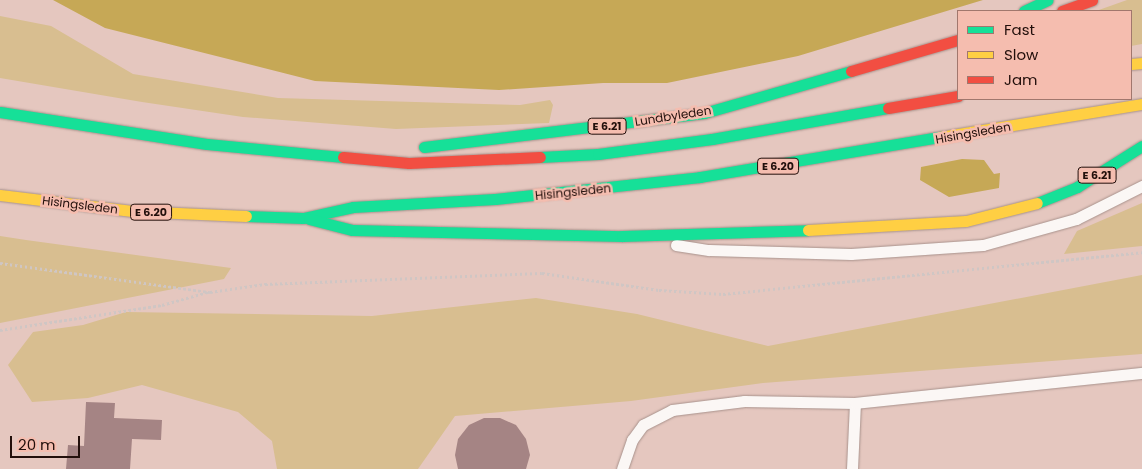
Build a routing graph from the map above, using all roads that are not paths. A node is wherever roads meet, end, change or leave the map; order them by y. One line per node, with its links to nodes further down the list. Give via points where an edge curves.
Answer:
1 (1048, 0): 3 (highway)
2 (1092, 0): 4 (highway)
3 (1026, 10)
4 (1065, 10)
5 (957, 40): 10 (highway, Lundbyleden / E 6.21, via 704,113)
6 (957, 96): 10 (highway, via 712,139 598,154 409,163)
7 (1142, 104): 13 (highway, Hisingsleden / E 6.20, via 700,178 504,199 353,207)
8 (0, 112): 10 (highway, via 188,141)
9 (1142, 146): 14 (highway, E 6.21, via 1059,195 966,221 845,230 692,231)
10 (351, 159)
11 (1142, 186): 14 (lane, via 1076,219 1044,230 983,244 923,252 709,250)
12 (0, 195): 13 (highway, Hisingsleden / E 6.20, via 132,211)
13 (303, 218): 14 (highway, E 6.21, via 352,230)
14 (622, 236)
15 (1142, 373): 16 (lane)
16 (855, 403): 17 (lane, via 744,402 672,410 643,425 632,440); 18 (lane)
17 (622, 469)
18 (852, 469)

